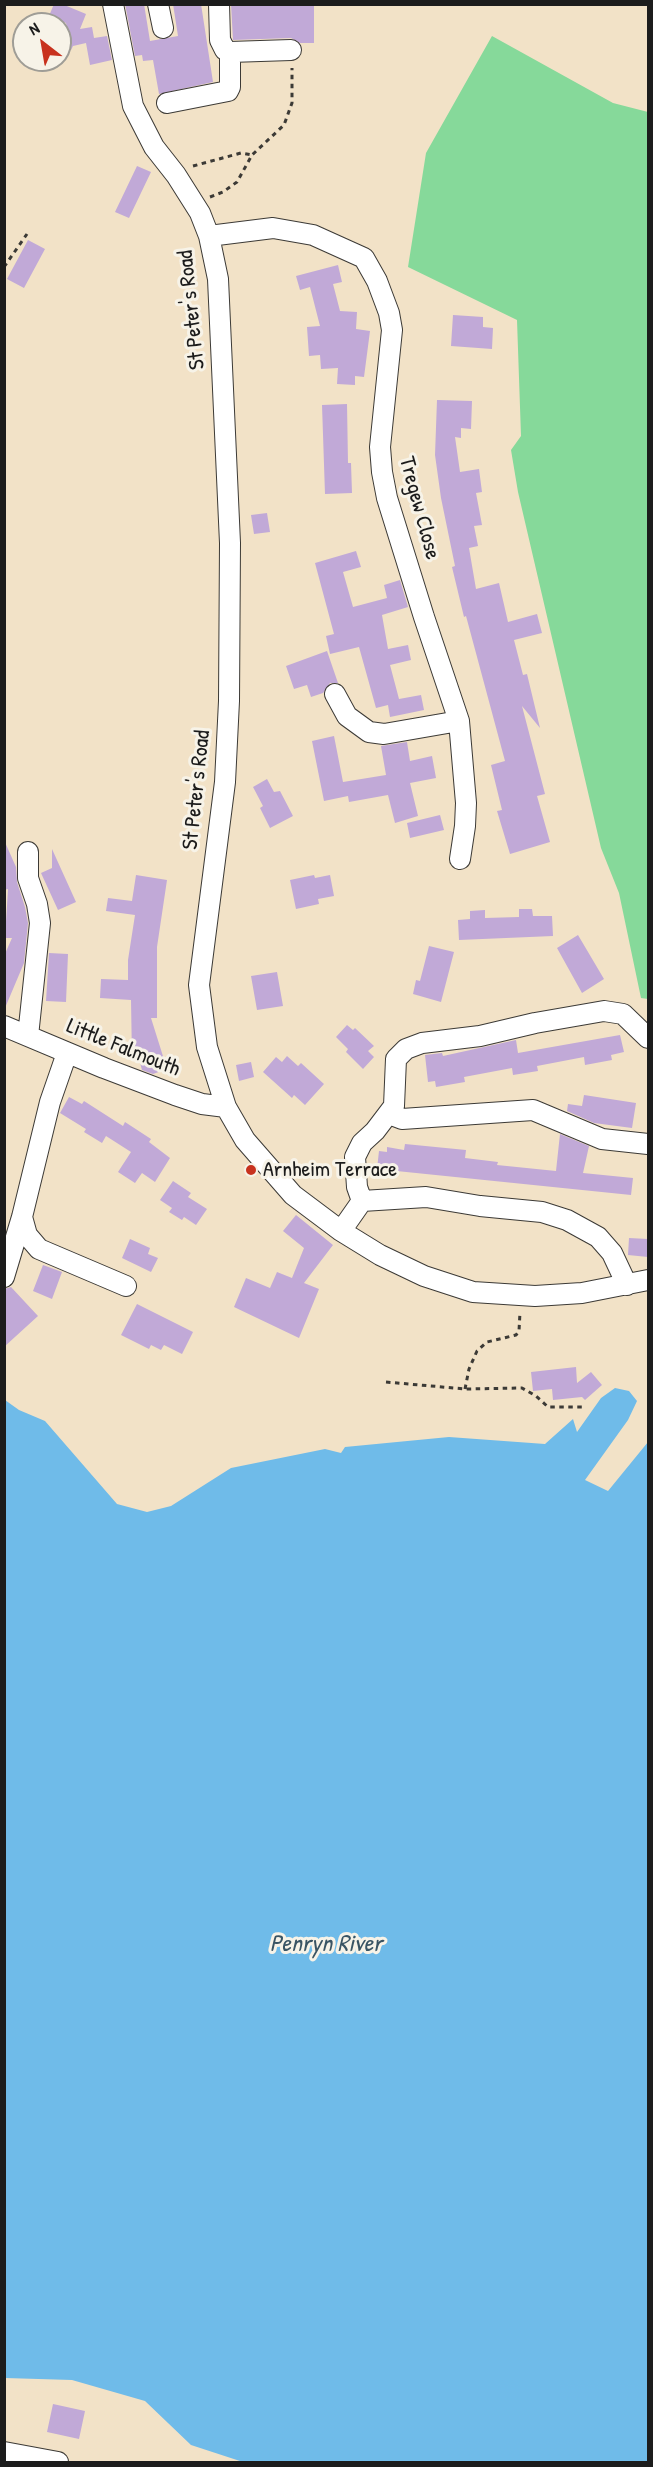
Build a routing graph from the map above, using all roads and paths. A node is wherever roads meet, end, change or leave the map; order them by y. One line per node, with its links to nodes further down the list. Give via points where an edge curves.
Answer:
1 (113, 4): 9 (street, St Peter's Road, via 133,106 154,147)
2 (158, 4): 4 (street)
3 (219, 4): 6 (street, via 220,40)
4 (163, 28)
5 (291, 50): 6 (street); 8 (path, via 289,114 279,132)
6 (230, 52): 7 (street, via 228,91)
7 (167, 103)
8 (252, 155): 9 (path, via 241,153 190,167); 10 (path, via 237,182)
9 (176, 175): 10 (street, St Peter's Road)
10 (195, 205): 12 (street, St Peter's Road)
11 (27, 234): 13 (path)
12 (209, 236): 15 (street, Tregew Close, via 273,228 313,235 364,258 377,281 392,330 380,447 382,472); 22 (street, St Peter's Road, via 218,279 222,360 231,563 230,678 225,782 199,984 207,1047)
13 (4, 267)
14 (335, 694): 15 (street, via 347,716 369,732 384,734)
15 (459, 721): 17 (street, Tregew Close, via 466,803)
16 (28, 852): 19 (street, via 28,878 40,913)
17 (460, 859)
18 (4, 1026): 19 (street, Little Falmouth)
19 (28, 1036): 21 (street, Little Falmouth)
20 (648, 1038): 23 (street, via 623,1014 604,1011 413,1046 396,1059 396,1099)
21 (67, 1053): 22 (street, Little Falmouth, via 183,1098); 26 (street, via 50,1102)
22 (226, 1107): 27 (street, St Peter's Road, via 245,1140 274,1175)
23 (389, 1114): 24 (street, via 402,1119 533,1110 602,1139); 25 (street, via 362,1143 355,1157)
24 (648, 1144)
25 (362, 1201): 27 (street); 30 (street, via 426,1197 556,1215 606,1245)
26 (22, 1217): 28 (street); 31 (street, via 27,1235 39,1249)
27 (341, 1231): 32 (street, St Peter's Road, via 424,1276 473,1292)
28 (4, 1277)
29 (648, 1280): 30 (street, St Peter's Road)
30 (627, 1285): 32 (street, St Peter's Road, via 582,1293)
31 (126, 1286)
32 (521, 1295): 34 (path, via 519,1331 482,1346 469,1369)
33 (386, 1382): 34 (path)
34 (465, 1389): 35 (path, via 522,1388 548,1407)
35 (582, 1407)
36 (4, 2452): 37 (street)
37 (58, 2463)

